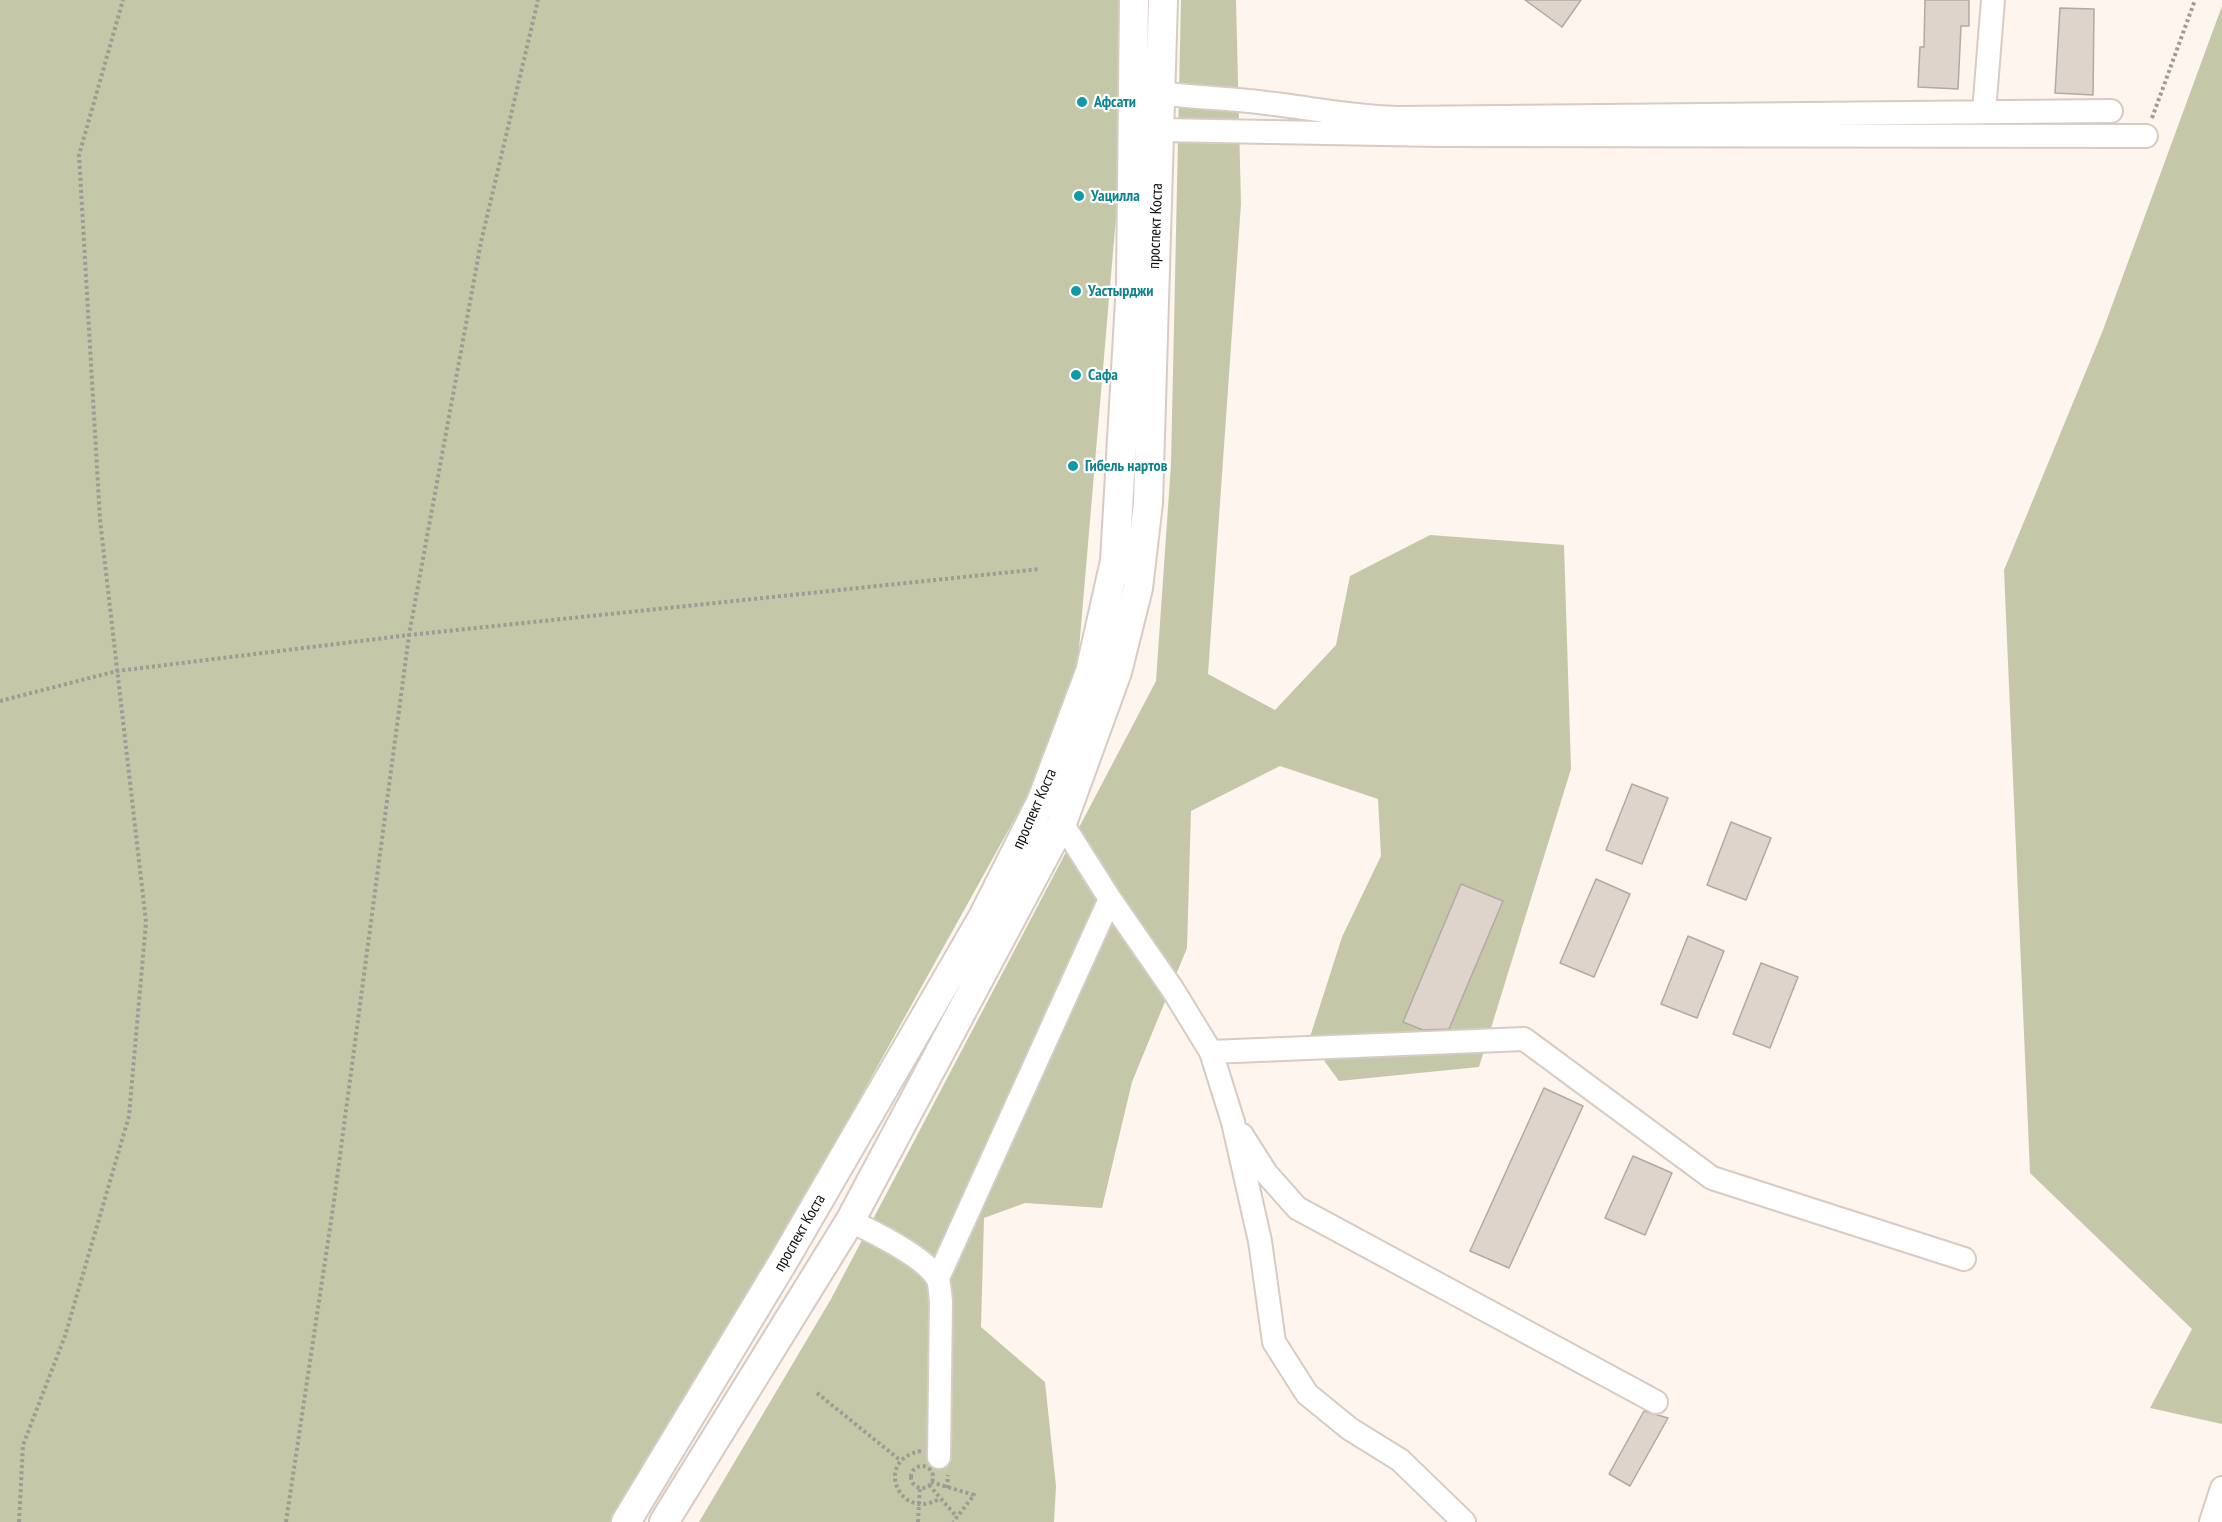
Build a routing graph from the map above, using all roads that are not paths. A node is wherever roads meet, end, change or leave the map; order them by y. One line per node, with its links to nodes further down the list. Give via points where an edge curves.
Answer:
1 (1134, 0): 19 (main road, проспект Коста, via 1131,284 1115,561 1090,672 1042,800 984,917)
2 (1162, 0): 4 (main road, проспект Коста)
3 (1993, 0): 6 (street)
4 (1160, 93): 6 (street, via 1369,117); 7 (main road, проспект Коста)
5 (2111, 111): 6 (street)
6 (1984, 112)
7 (1159, 130): 8 (street, via 1451,135); 9 (main road, проспект Коста, via 1148,504 1138,588 1117,672)
8 (2146, 136)
9 (1062, 823): 10 (street); 13 (main road, проспект Коста)
10 (1110, 899): 11 (street); 15 (street)
11 (1211, 1052): 12 (street); 14 (street, via 1524,1039 1712,1178)
12 (1233, 1122): 16 (street, via 1266,1173 1297,1208); 21 (street, via 1260,1240 1274,1342 1307,1394 1350,1430 1400,1460)
13 (850, 1221): 15 (street, via 877,1233 923,1263); 20 (main road, проспект Коста)
14 (1964, 1259)
15 (938, 1278): 17 (street)
16 (1656, 1402)
17 (939, 1457)
18 (2222, 1488): 22 (street)
19 (626, 1522)
20 (664, 1522)
21 (1464, 1522)
22 (2211, 1522)

